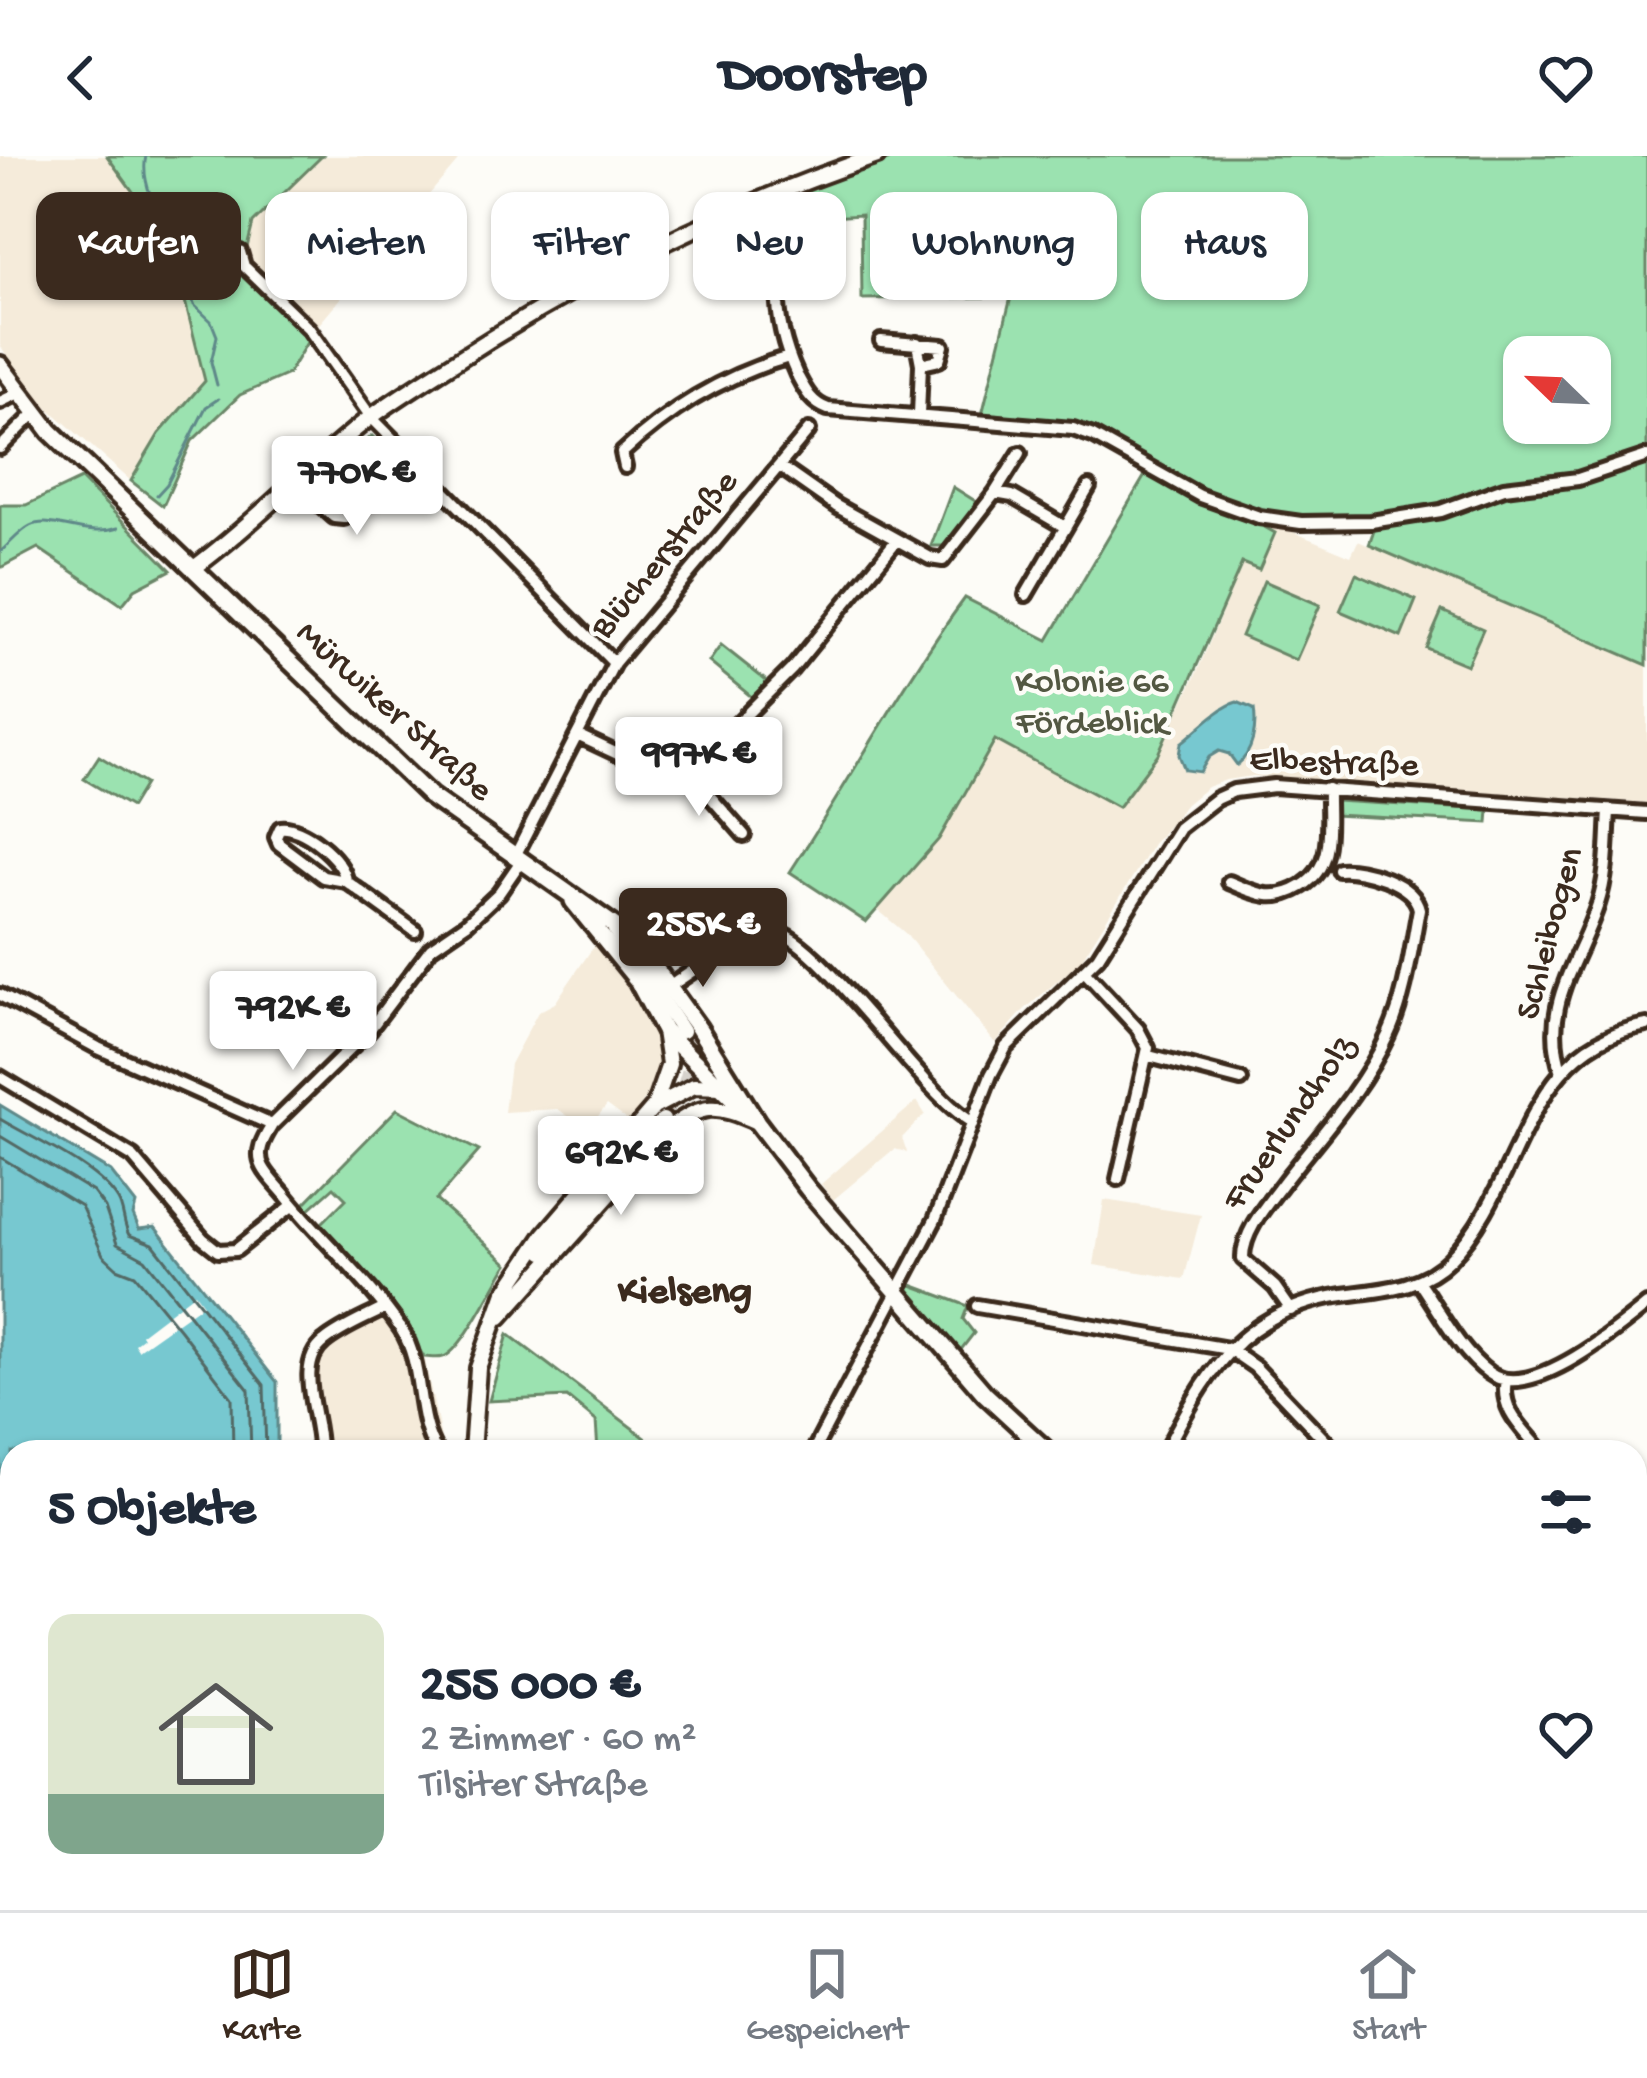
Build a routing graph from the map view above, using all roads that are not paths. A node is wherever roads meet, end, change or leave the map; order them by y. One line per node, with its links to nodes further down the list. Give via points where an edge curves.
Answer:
1 (877, 156): 2 (street)
2 (787, 189): 6 (street, via 793,206 777,284); 13 (street, via 591,281)
3 (241, 256): 13 (street, via 309,329)
4 (881, 341): 5 (street)
5 (917, 343): 8 (street); 8 (street, via 944,350 935,363)
6 (789, 357): 12 (street, via 812,401 827,409); 19 (street, via 740,371 687,402 622,453)
7 (0, 364): 9 (main road, Mürwiker Straße)
8 (921, 364): 12 (street)
9 (20, 393): 10 (street); 11 (main road, Mürwiker Straße)
10 (0, 402)
11 (34, 413): 15 (street); 26 (main road, Mürwiker Straße)
12 (919, 415): 18 (street, via 1072,429 1226,507 1301,523 1441,511)
13 (371, 417): 17 (street); 21 (street)
14 (809, 430): 20 (street, Blücherstraße)
15 (0, 448)
16 (1020, 453): 23 (street)
17 (408, 456): 21 (street, via 344,518); 28 (street)
18 (1647, 456)
19 (625, 466)
20 (779, 466): 25 (street); 28 (street, Blücherstraße)
21 (295, 482): 26 (street)
22 (1089, 487): 24 (street)
23 (995, 493): 24 (street); 25 (street, via 943,560)
24 (1066, 527): 27 (street)
25 (896, 541): 30 (street, via 792,669)
26 (194, 568): 35 (main road, Mürwiker Straße, via 430,796)
27 (1025, 595)
28 (614, 663): 29 (street, Blücherstraße)
29 (577, 735): 30 (street, via 658,773); 35 (street, Blücherstraße)
30 (688, 772): 34 (street)
31 (1328, 789): 32 (street, Elbestraße); 38 (street, via 1326,859 1318,875 1276,898); 42 (street, Elbestraße, via 1234,791 1198,811)
32 (1609, 811): 33 (street, Elbestraße); 48 (street, Schleibogen, via 1603,887 1556,1013)
33 (1647, 813)
34 (744, 835)
35 (518, 859): 39 (main road, Mürwiker Straße); 41 (street, Blücherstraße, via 484,908)
36 (1339, 870): 63 (street, Fruerlundholz, via 1410,891 1420,909 1387,1038 1244,1245 1244,1259)
37 (346, 880): 37 (street, via 323,877 279,844 280,828 293,828 337,860); 41 (street)
38 (1229, 882)
39 (564, 889): 40 (main road, Mürwiker Straße); 46 (main road, Mürwiker Straße)
40 (606, 917): 43 (main road, Mürwiker Straße); 46 (street, via 656,987)
41 (431, 948): 55 (street, Blücherstraße, via 370,1029)
42 (1085, 972): 47 (street, via 1138,1029); 54 (street, Elbestraße, via 1006,1047)
43 (670, 986): 53 (main road, Mürwiker Straße); 54 (street, via 757,932 781,933 829,971 900,1056)
44 (0, 994): 55 (street, via 98,1048)
45 (1647, 1025): 48 (street, via 1597,1042)
46 (673, 1031): 51 (main road, Mürwiker Straße); 52 (street)
47 (1149, 1056): 50 (street); 56 (street)
48 (1562, 1072): 58 (street, via 1534,1109 1484,1219)
49 (0, 1078): 57 (street, via 133,1156 218,1251 236,1250)
50 (1241, 1081)
51 (720, 1087): 52 (street, via 694,1086); 53 (main road, Mürwiker Straße)
52 (658, 1113): 64 (street, via 544,1234)
53 (753, 1115): 59 (main road, Mürwiker Straße); 64 (street, via 708,1107 667,1130)
54 (972, 1122): 59 (street, Elbestraße)
55 (272, 1125): 57 (street, via 262,1139 262,1166)
56 (1118, 1179)
57 (293, 1205): 62 (street)
58 (1419, 1282): 63 (street); 66 (street, via 1486,1371)
59 (897, 1294): 70 (street, Elbestraße); 71 (main road, Mürwiker Straße)
60 (1647, 1305): 66 (street, via 1570,1360)
61 (976, 1306): 65 (street)
62 (383, 1309): 67 (street, via 313,1354); 68 (street, via 414,1357)
63 (1291, 1310): 65 (street)
64 (493, 1325): 69 (street, via 478,1368)
65 (1229, 1349): 72 (street); 73 (street)
66 (1506, 1381): 74 (street, via 1504,1400)
67 (318, 1440)
68 (431, 1440)
69 (473, 1440)
70 (819, 1440)
71 (1035, 1440)
72 (1171, 1440)
73 (1325, 1440)
74 (1532, 1440)

